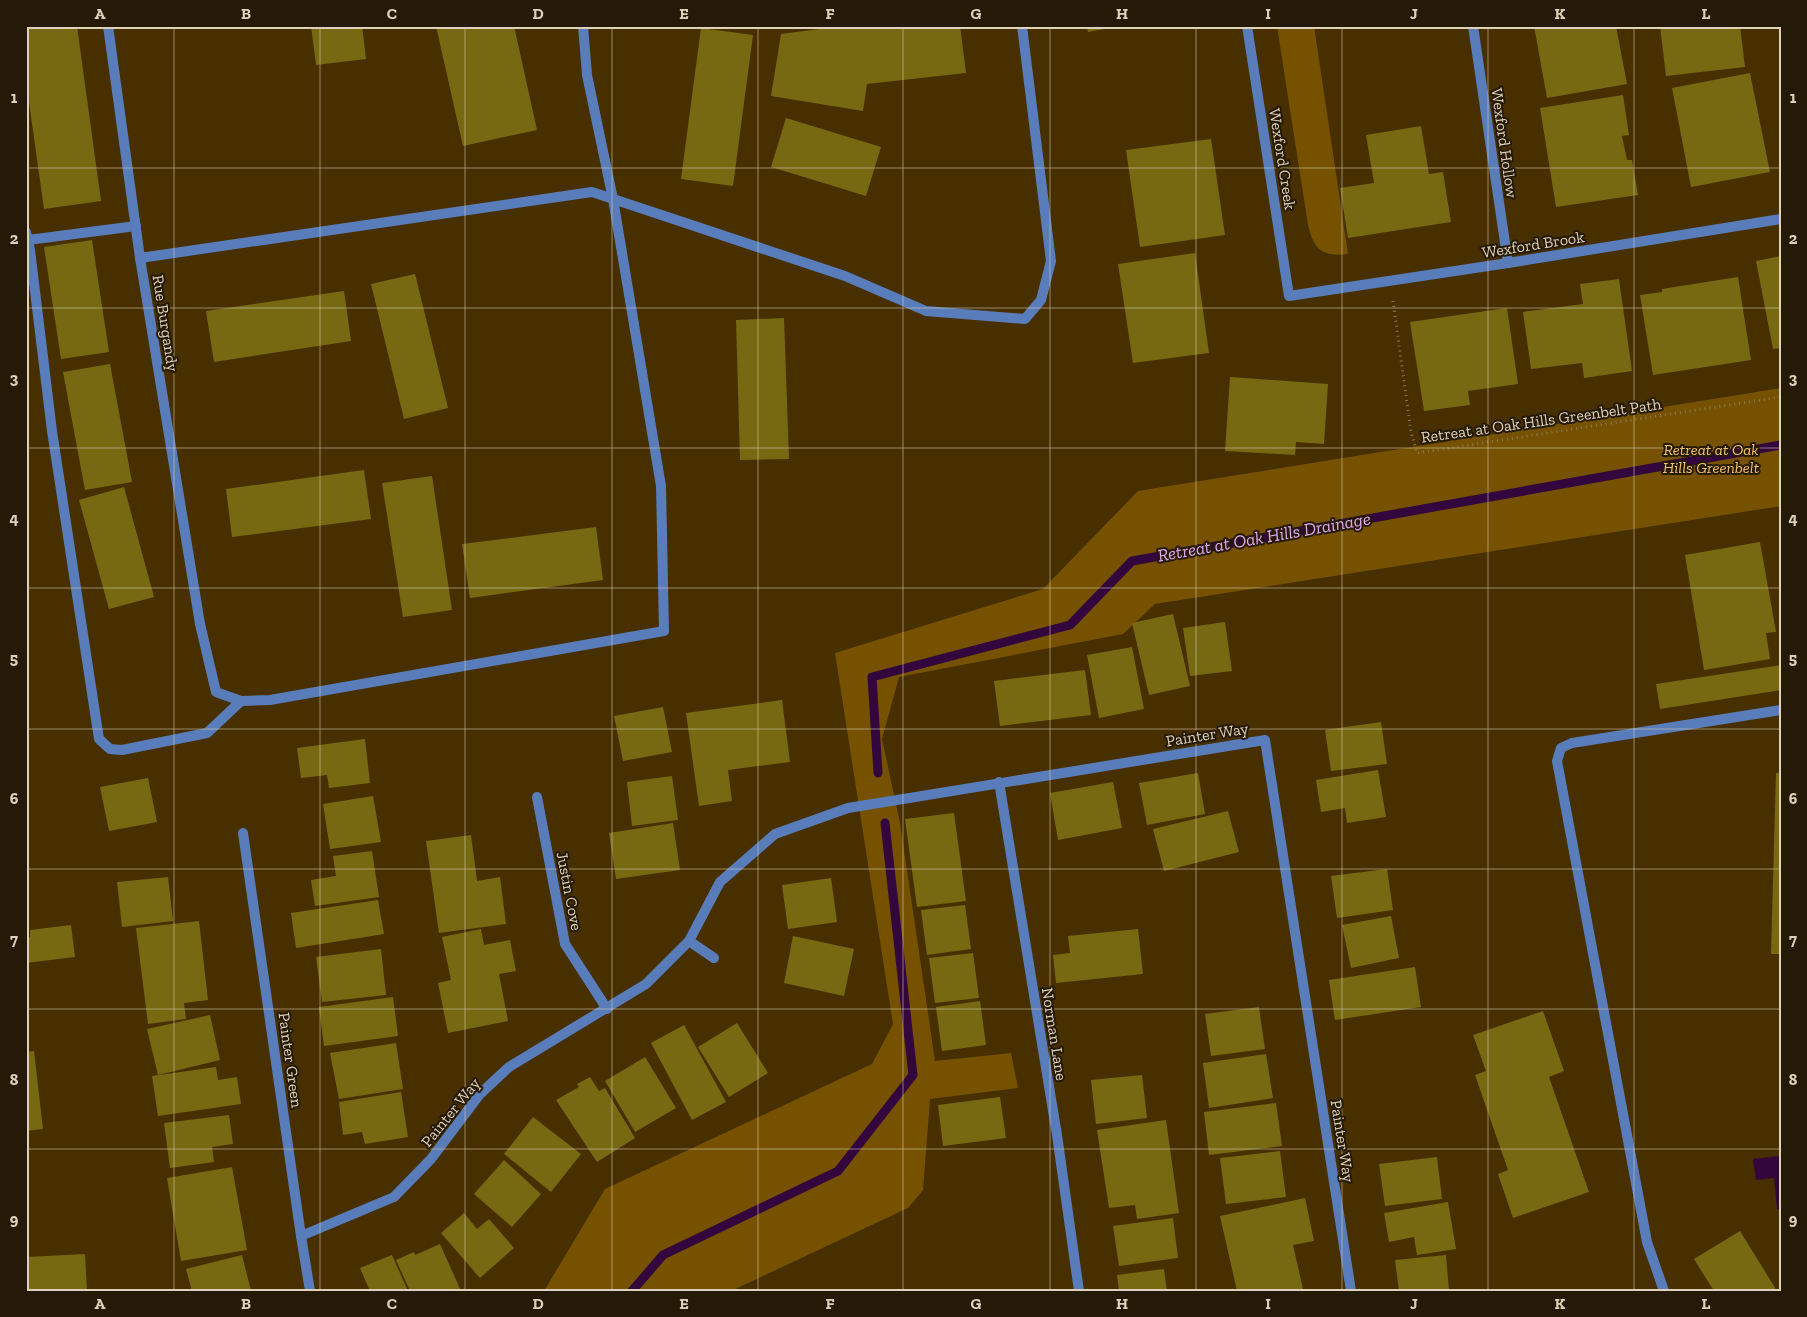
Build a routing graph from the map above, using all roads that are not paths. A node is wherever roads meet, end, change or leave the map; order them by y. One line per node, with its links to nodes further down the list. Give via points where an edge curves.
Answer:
1 (108, 26): 8 (street, Rue Burgandy)
2 (583, 26): 6 (street, via 587,75)
3 (1022, 26): 6 (street, via 1051,261 1041,300 1025,319 926,311 845,276)
4 (1247, 26): 12 (street, Wexford Creek)
5 (1473, 26): 11 (street, Wexford Hollow)
6 (613, 199): 10 (street, via 592,192); 13 (street, via 661,486 664,631 270,700)
7 (1781, 219): 11 (street, Wexford Brook)
8 (136, 226): 9 (street); 10 (street, Rue Burgandy)
9 (27, 236): 13 (street, via 53,441 99,739 110,748 122,750 207,733)
10 (140, 258): 13 (street, Rue Burgandy, via 200,624 216,692)
11 (1508, 264): 12 (street, Wexford Brook)
12 (1289, 296)
13 (241, 701)
14 (1781, 710): 25 (street, via 1572,742 1562,748 1557,761 1647,1242)
15 (999, 782): 18 (street, Painter Way, via 848,808 775,834 720,882); 23 (street, Norman Lane); 24 (street, Painter Way, via 1265,740)
16 (537, 797): 20 (street, Justin Cove, via 565,944)
17 (243, 833): 21 (street, Painter Green)
18 (689, 941): 19 (street); 20 (street, Painter Way, via 646,984)
19 (714, 958)
20 (606, 1009): 21 (street, Painter Way, via 510,1067 480,1094 431,1159 394,1198)
21 (301, 1236): 22 (street, Painter Green)
22 (310, 1291)
23 (1079, 1291)
24 (1351, 1291)
25 (1664, 1291)

